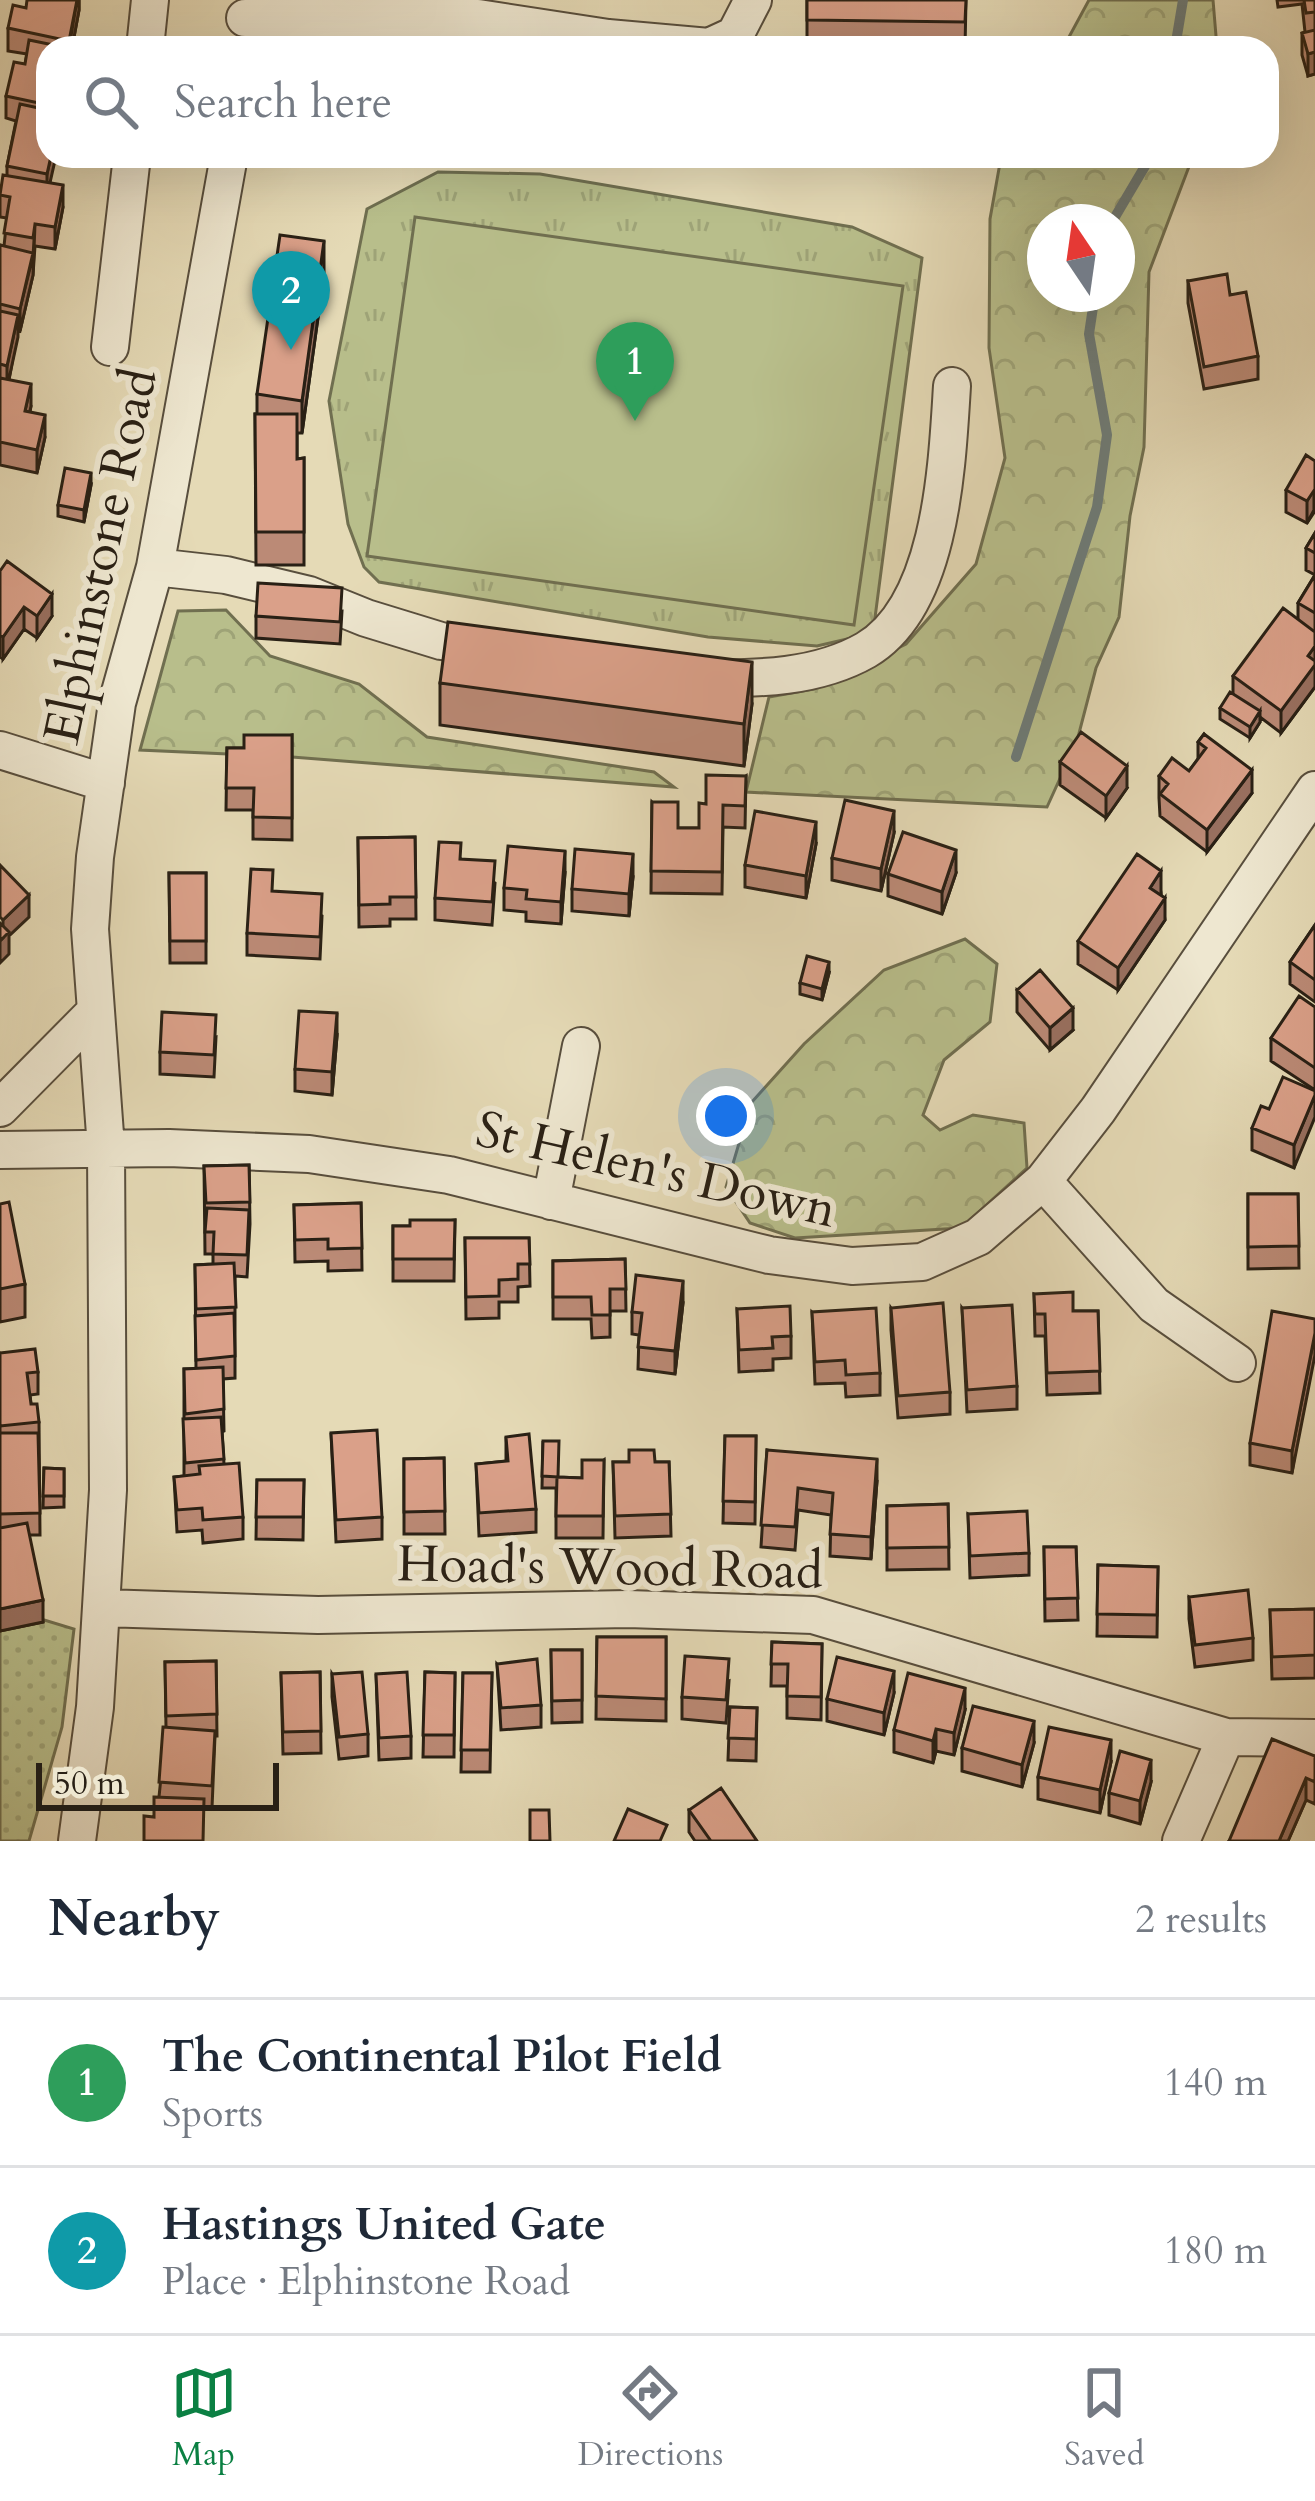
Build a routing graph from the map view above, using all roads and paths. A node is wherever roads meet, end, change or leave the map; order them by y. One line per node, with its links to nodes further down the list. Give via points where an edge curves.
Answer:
1 (150, 0): 4 (street)
2 (753, 0): 6 (street)
3 (244, 22): 5 (street, via 478,19)
4 (146, 36)
5 (594, 36)
6 (733, 36)
7 (131, 168): 9 (street)
8 (227, 168): 11 (street, Elphinstone Road)
9 (110, 347)
10 (952, 386): 13 (street, via 938,519 910,604 892,629 866,650 797,674)
11 (155, 567): 12 (street, via 226,575 441,640); 15 (street, Elphinstone Road, via 117,703)
12 (535, 654)
13 (675, 675)
14 (0, 750): 15 (street)
15 (106, 783): 17 (street, Elphinstone Road, via 90,929)
16 (1315, 790): 22 (street, St Helen's Down)
17 (95, 1012): 19 (street); 20 (street, Elphinstone Road)
18 (581, 1046): 23 (street)
19 (0, 1108)
20 (106, 1148): 21 (street, St Helen's Down); 23 (street, St Helen's Down, via 309,1154 449,1174); 25 (street, Elphinstone Road)
21 (0, 1150)
22 (1043, 1181): 23 (street, St Helen's Down, via 959,1246 922,1262 852,1266 731,1248); 24 (street, via 1154,1305)
23 (551, 1201)
24 (1237, 1364)
25 (103, 1607): 26 (street, Hoad's Wood Road, via 813,1615); 28 (street, Elphinstone Road)
26 (1226, 1737): 27 (street, Hoad's Wood Road); 29 (street)
27 (1315, 1738)
28 (76, 1841)
29 (1181, 1841)

